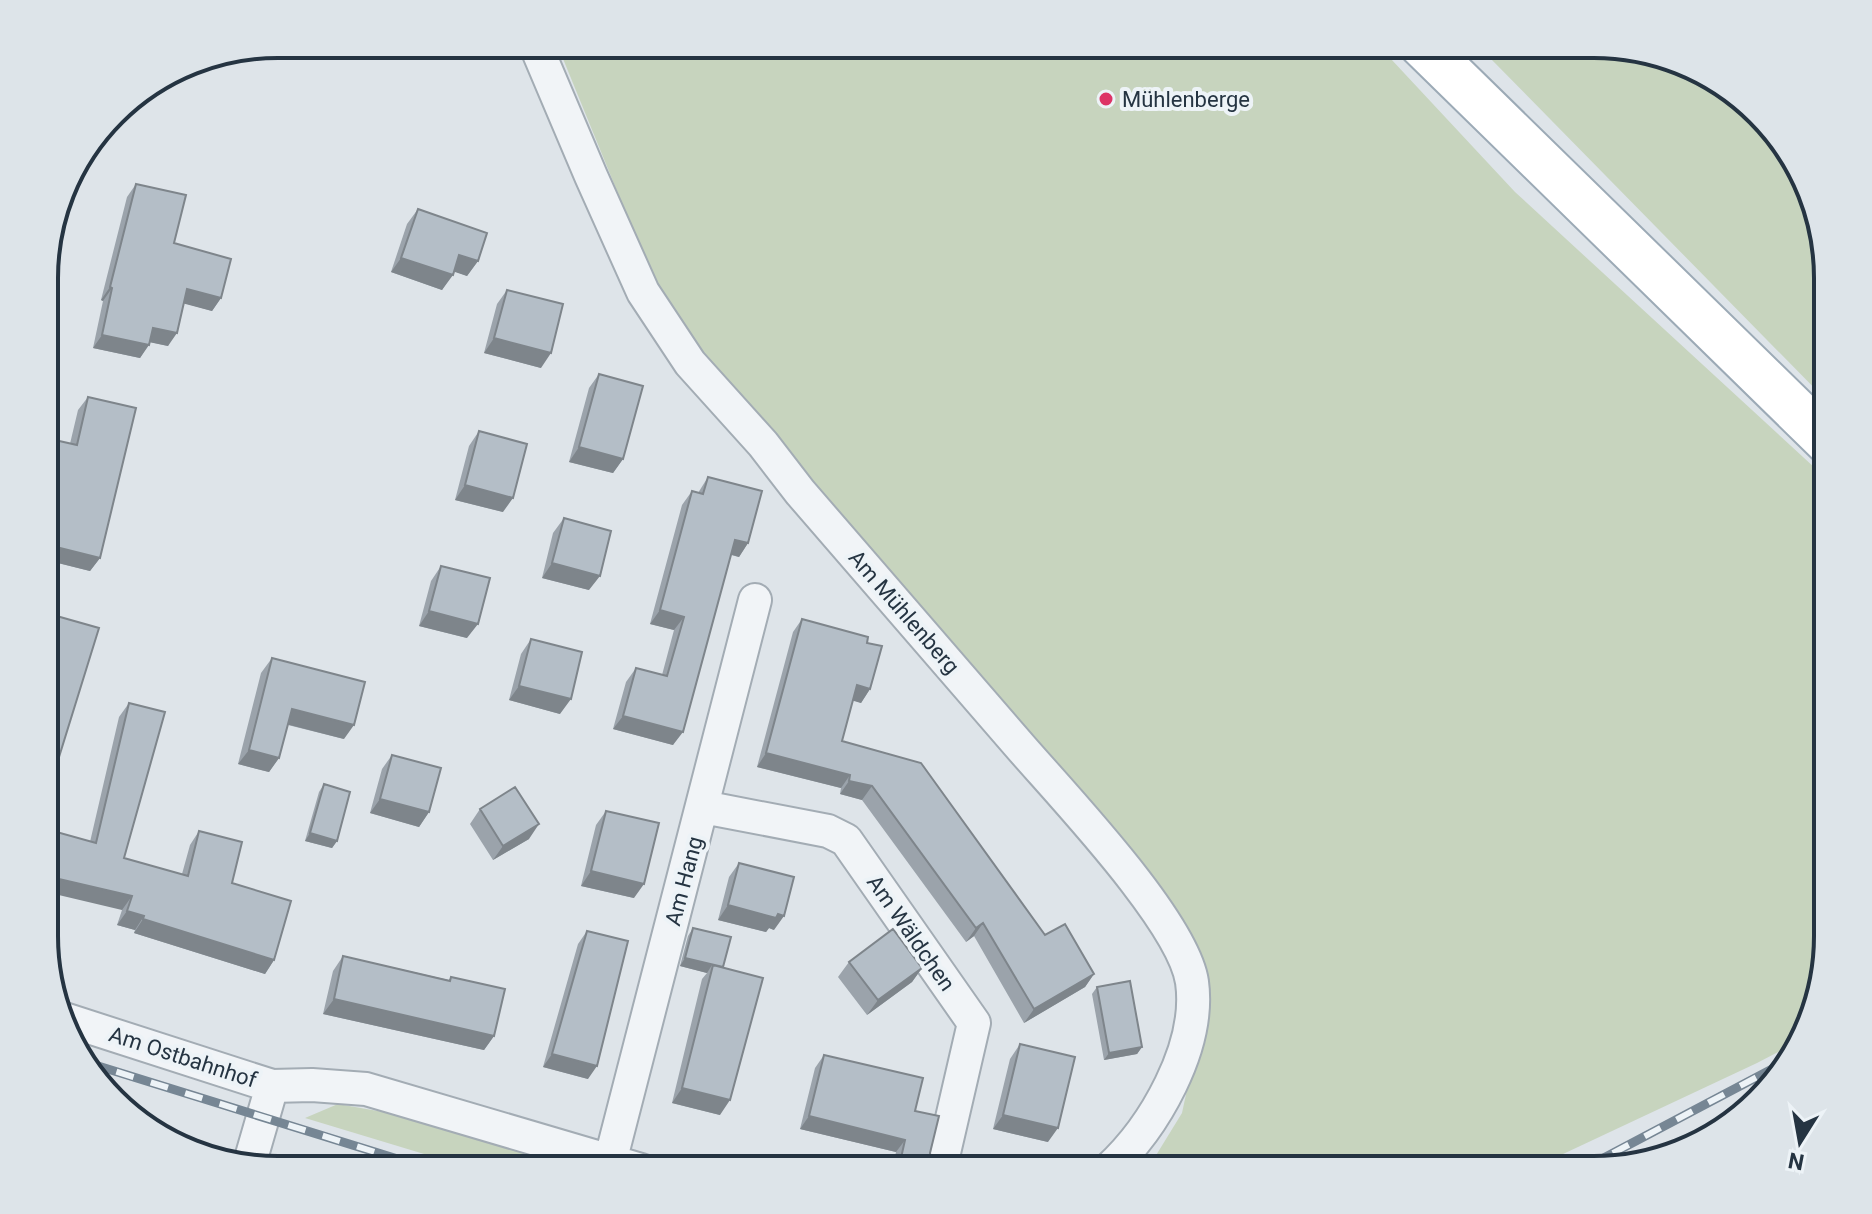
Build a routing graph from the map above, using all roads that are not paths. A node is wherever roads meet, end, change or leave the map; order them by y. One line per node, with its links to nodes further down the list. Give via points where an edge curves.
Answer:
1 (541, 58): 12 (street, Am Mühlenberg, via 643,292 690,363 1081,817 1176,940 1192,981 1191,1018 1180,1062 1160,1103)
2 (1435, 58): 3 (main road)
3 (1814, 428)
4 (755, 600): 5 (street, Am Hang)
5 (703, 807): 10 (street, Am Hang); 11 (street, Am Wäldchen, via 828,831 846,840 974,1023)
6 (76, 1023): 7 (street, Am Ostbahnhof)
7 (272, 1086): 8 (street, Am Ostbahnhof); 9 (street, via 366,1089)
8 (252, 1154)
9 (592, 1156)
10 (628, 1156)
11 (943, 1156)
12 (1122, 1156)

